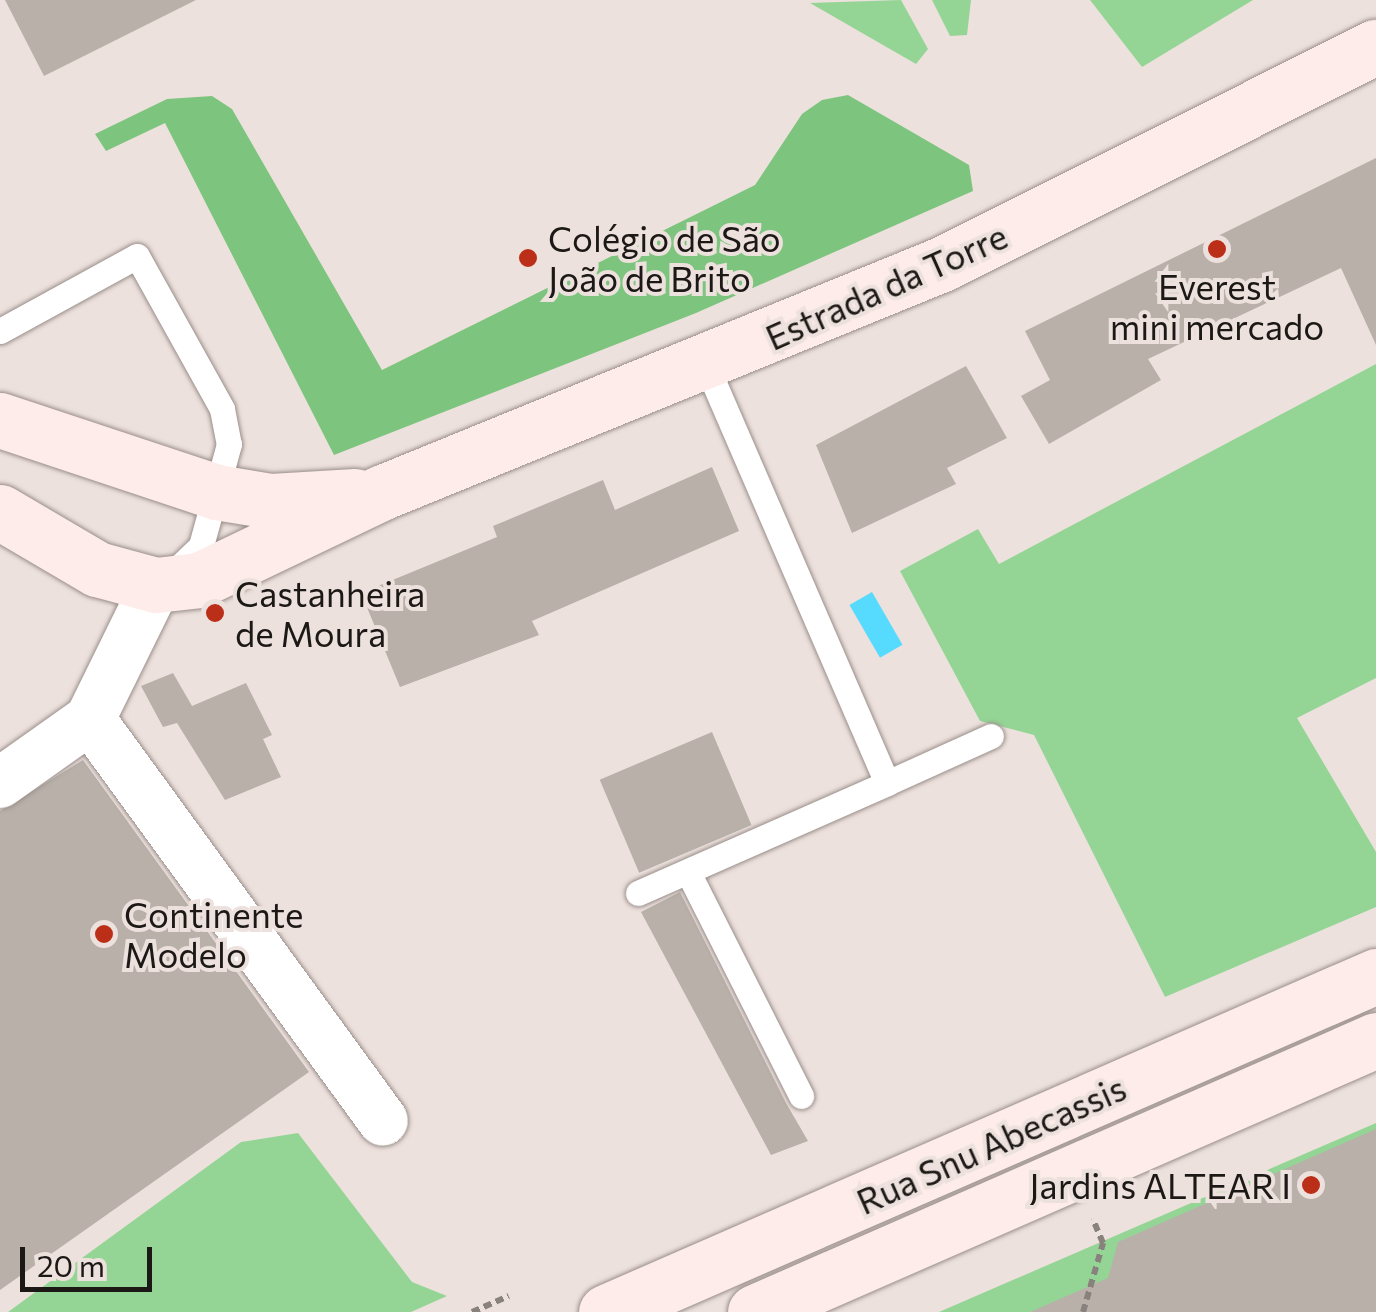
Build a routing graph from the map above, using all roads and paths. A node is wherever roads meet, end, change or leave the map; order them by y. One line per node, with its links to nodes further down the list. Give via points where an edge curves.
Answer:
1 (1376, 48): 3 (street, Estrada da Torre, via 1041,218)
2 (0, 331): 5 (lane, via 137,256 222,409 229,444)
3 (706, 364): 6 (street, Estrada da Torre); 12 (lane)
4 (0, 420): 5 (street, Estrada da Torre)
5 (216, 492): 6 (street, Estrada da Torre, via 316,502); 8 (lane, via 201,546)
6 (382, 492): 8 (street, Estrada da Torre, via 199,580)
7 (0, 512): 8 (street, Estrada da Torre, via 97,569)
8 (156, 585): 9 (street)
9 (90, 719): 11 (street); 18 (street)
10 (991, 736): 12 (lane)
11 (0, 783)
12 (887, 783): 13 (lane)
13 (688, 872): 14 (lane); 17 (lane)
14 (638, 893)
15 (1376, 976): 22 (street, Rua Snu Abecassis)
16 (1376, 1040): 19 (street, Rua Snu Abecassis)
17 (801, 1096)
18 (383, 1121)
19 (1074, 1172): 23 (street, Rua Snu Abecassis); 24 (path, via 1103,1243)
20 (509, 1296): 21 (path)
21 (472, 1312)
22 (606, 1312)
23 (755, 1312)
24 (1083, 1312)

